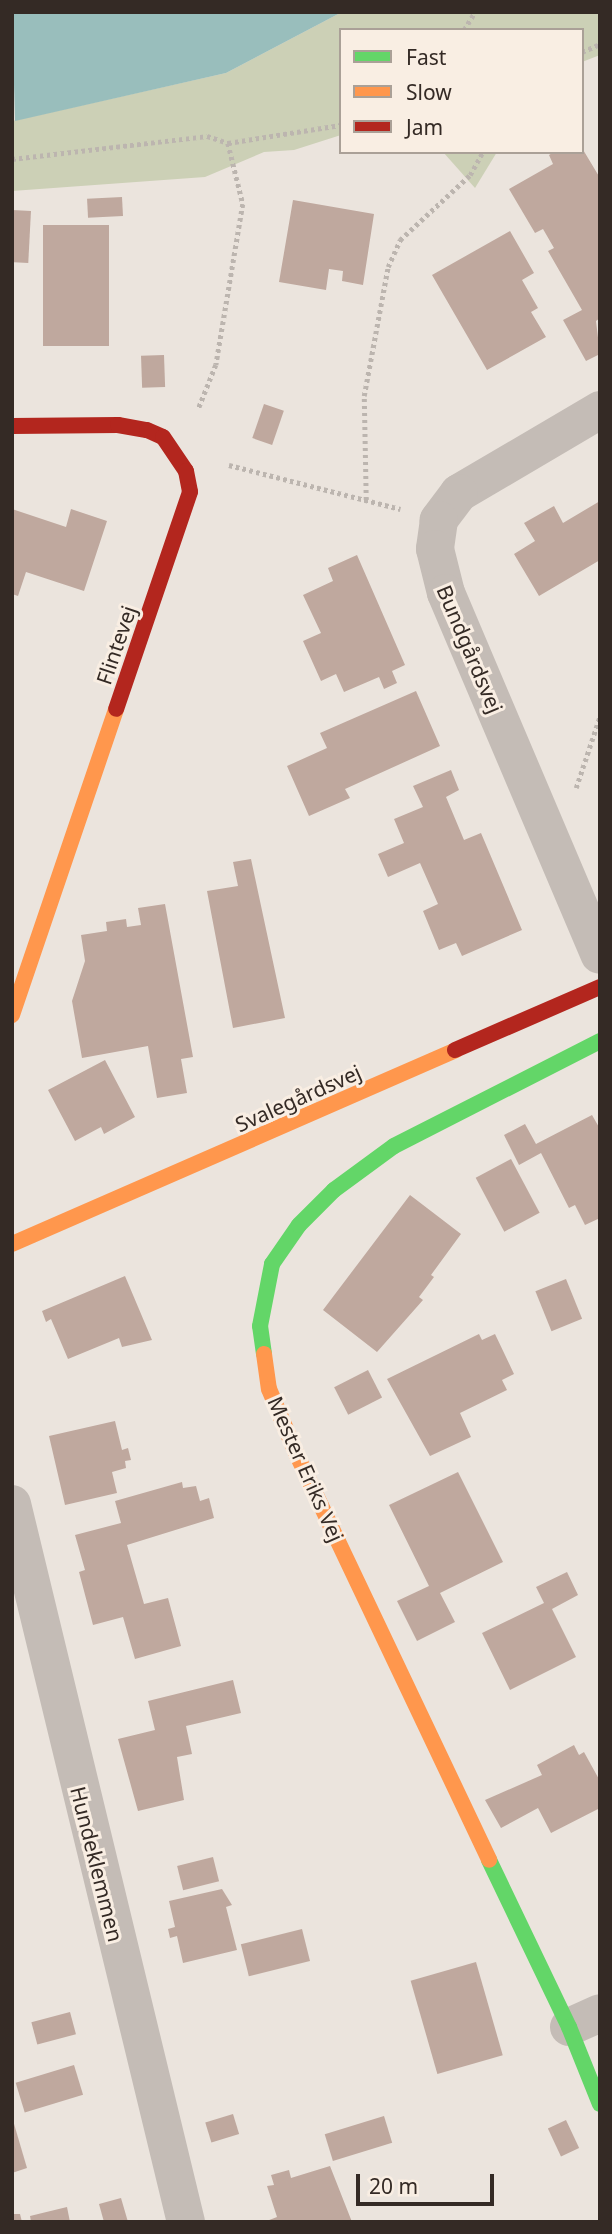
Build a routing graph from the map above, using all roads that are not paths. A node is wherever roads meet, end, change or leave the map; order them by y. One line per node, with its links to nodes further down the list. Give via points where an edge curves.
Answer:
1 (600, 410): 3 (street, Bundgårdsvej, via 491,470 459,493 439,520 435,549 438,572)
2 (12, 426): 5 (street, Flintevej, via 118,425 163,437 186,471 190,492)
3 (600, 955)
4 (600, 987): 7 (street, Svalegårdsvej)
5 (12, 1015)
6 (600, 1041): 9 (street, Mester Eriks Vej, via 394,1146 334,1190 299,1226 272,1264 260,1326 269,1390 297,1455)
7 (12, 1244)
8 (12, 1504): 11 (street, Hundeklemmen)
9 (584, 2020): 10 (street, Mester Eriks Vej)
10 (600, 2104)
11 (186, 2222)

